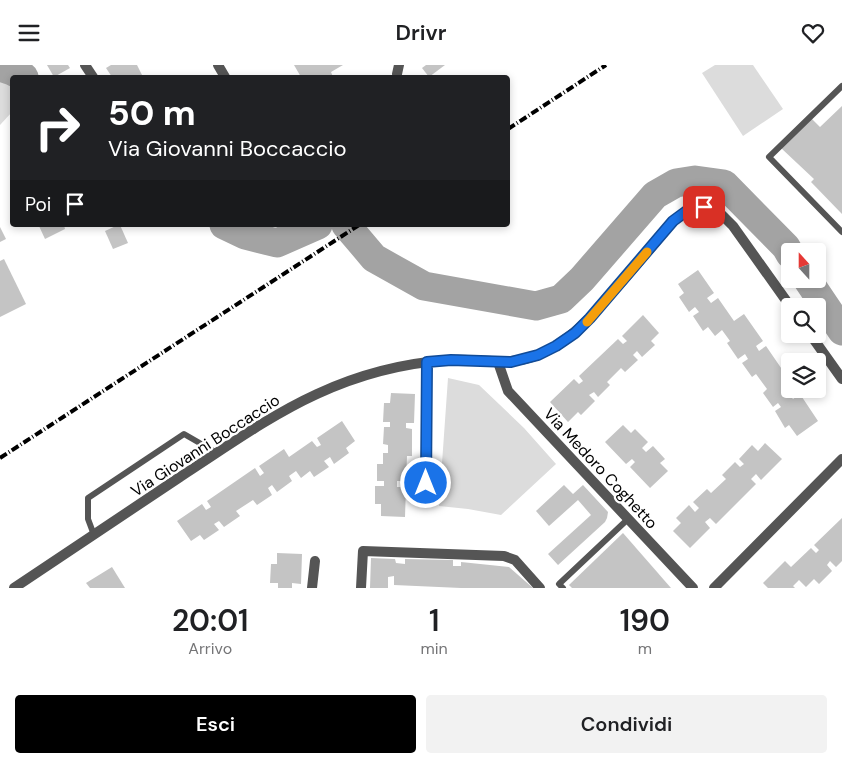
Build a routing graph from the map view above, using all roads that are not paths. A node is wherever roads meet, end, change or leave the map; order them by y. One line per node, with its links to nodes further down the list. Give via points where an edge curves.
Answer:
1 (842, 86): 2 (lane, via 769,157)
2 (842, 232)
3 (784, 298): 6 (street, Via Giovanni Boccaccio, via 733,226 719,212 704,207 688,210 673,221 575,333 538,355)
4 (816, 343): 7 (street)
5 (427, 362): 6 (street, Via Giovanni Boccaccio); 8 (street, Via Giovanni Boccaccio, via 341,383 287,410); 10 (street)
6 (498, 362): 11 (street, Via Medoro Coghetto, via 508,391)
7 (842, 379)
8 (217, 453): 12 (street, Via Giovanni Boccaccio); 12 (lane, via 184,434 88,498 88,519)
9 (842, 459): 20 (street)
10 (426, 483)
11 (628, 519): 18 (lane, via 560,584); 19 (street, Via Medoro Coghetto)
12 (94, 535): 14 (street, Via Giovanni Boccaccio)
13 (315, 561): 15 (street)
14 (14, 588)
15 (312, 588)
16 (361, 588): 17 (street, via 363,551 504,556 515,560)
17 (540, 588)
18 (563, 588)
19 (692, 588)
20 (714, 588)

